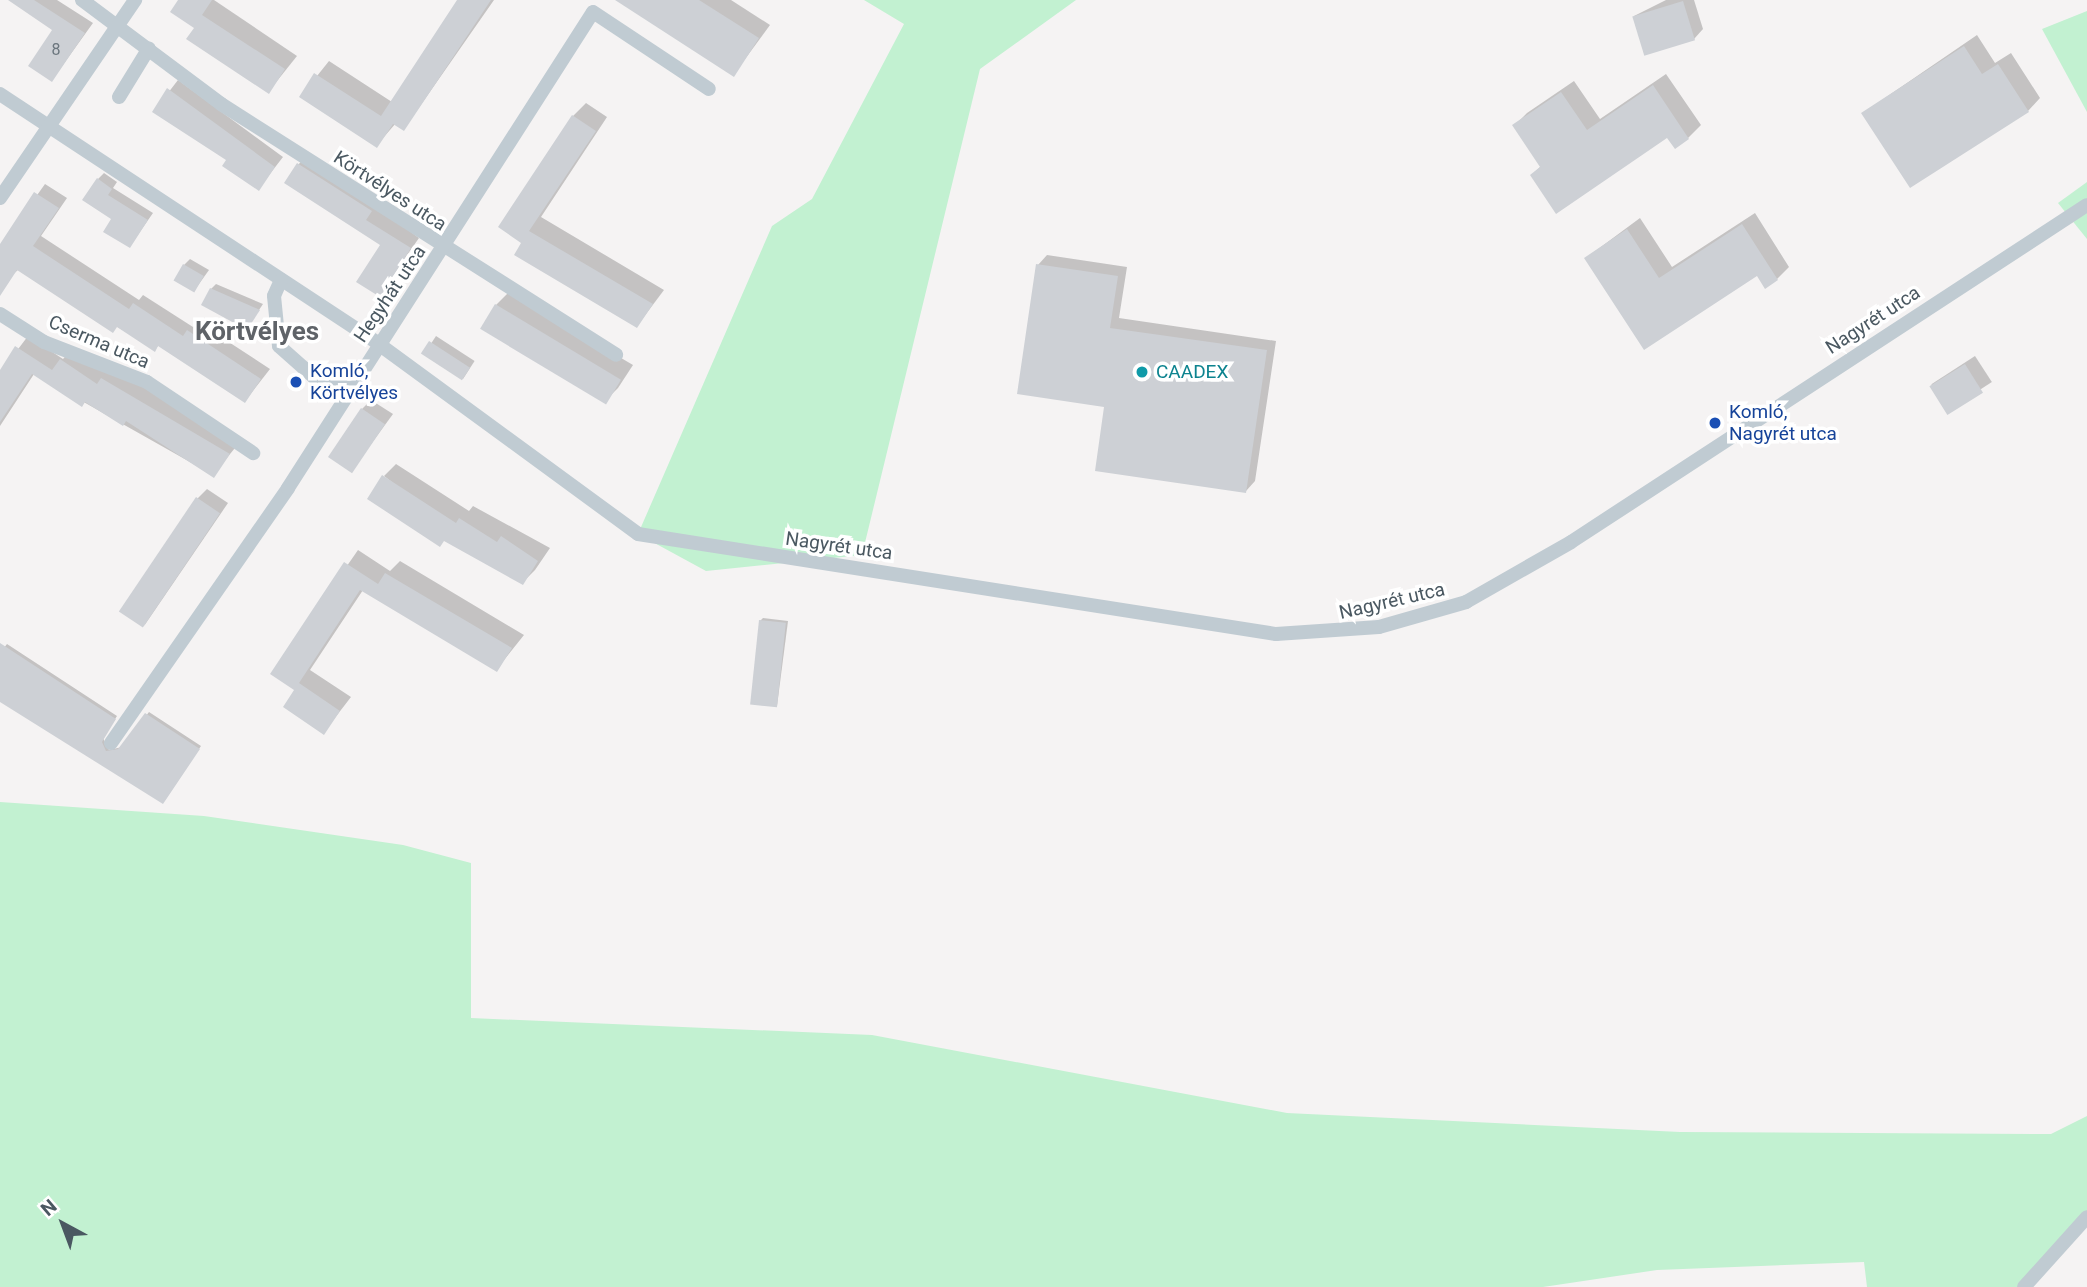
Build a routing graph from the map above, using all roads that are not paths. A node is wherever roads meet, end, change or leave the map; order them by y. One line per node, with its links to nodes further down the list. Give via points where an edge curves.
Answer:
1 (82, 0): 3 (street, Körtvélyes utca)
2 (135, 0): 3 (street)
3 (117, 24): 4 (street, Körtvélyes utca); 8 (street)
4 (149, 48): 7 (street); 11 (street, Körtvélyes utca, via 221,104)
5 (709, 89): 11 (street, Hegyhát utca, via 593,12)
6 (0, 94): 8 (street)
7 (119, 97)
8 (48, 125): 9 (street); 12 (street)
9 (0, 198)
10 (2087, 205): 14 (street, Nagyrét utca, via 1571,542 1466,602 1379,627 1276,634 638,534)
11 (443, 249): 14 (street, Hegyhát utca); 15 (street, Körtvélyes utca)
12 (281, 280): 14 (street); 16 (street, via 274,296 279,346 314,377)
13 (0, 314): 17 (street, Cserma utca, via 44,342 147,382)
14 (380, 345): 16 (street, Hegyhát utca)
15 (616, 355)
16 (354, 385): 18 (street, Hegyhát utca)
17 (253, 453)
18 (111, 743)
19 (2087, 1217): 20 (street)
20 (2024, 1287)

